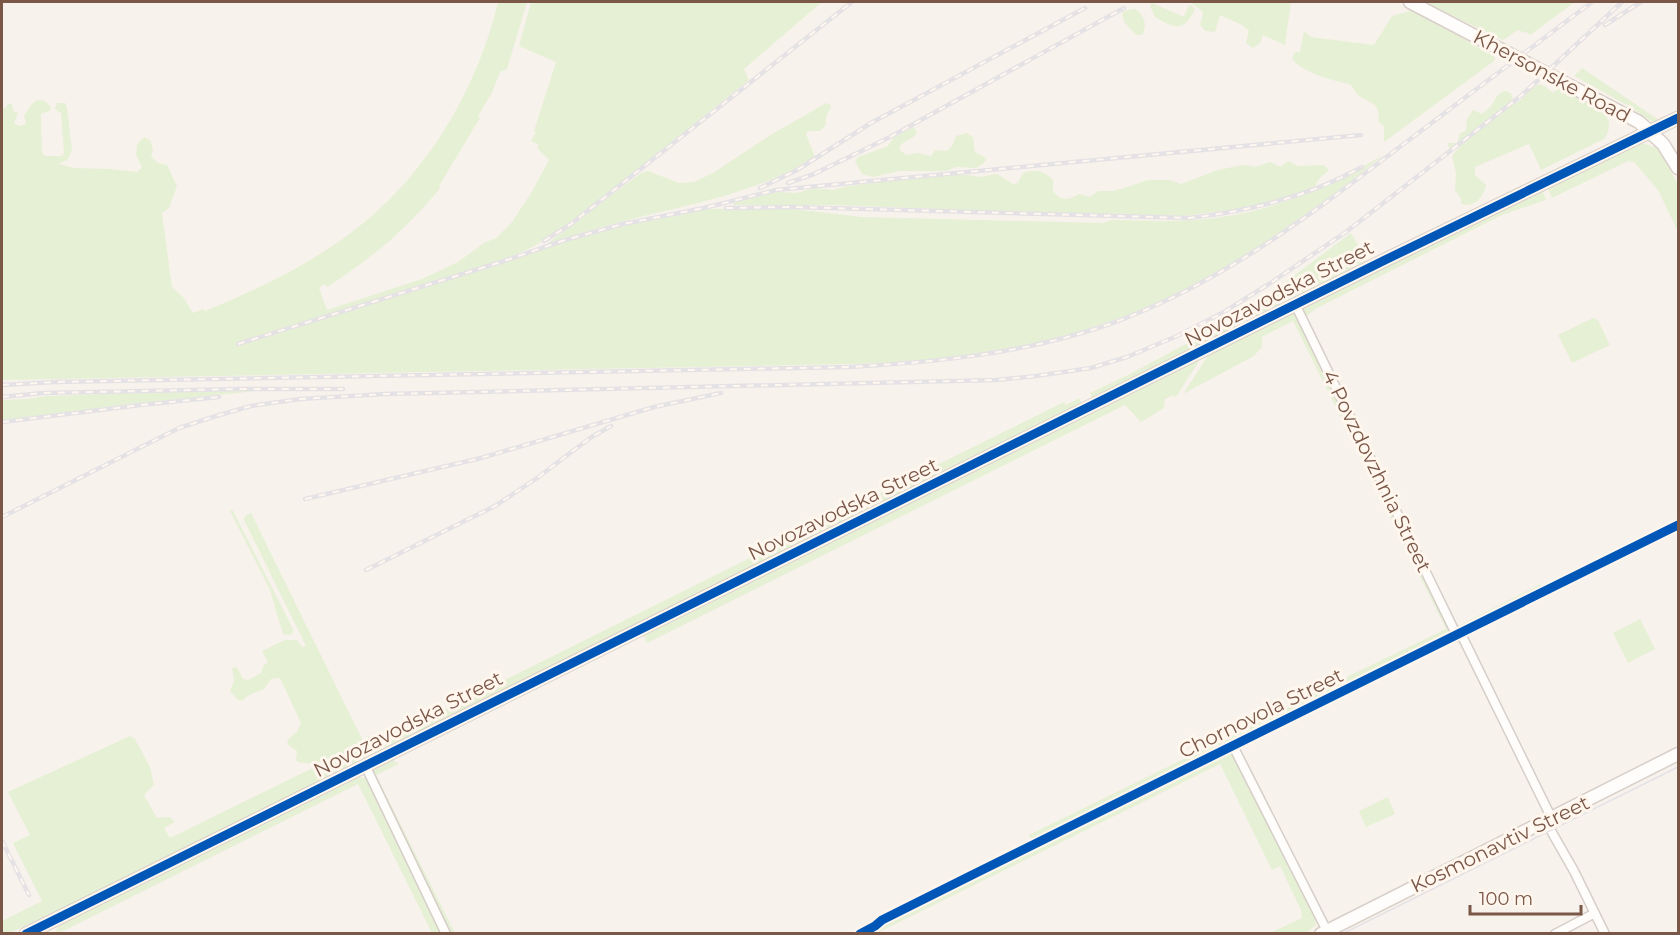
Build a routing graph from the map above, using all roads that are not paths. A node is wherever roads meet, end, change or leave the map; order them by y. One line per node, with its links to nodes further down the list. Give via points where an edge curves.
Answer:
1 (1410, 2): 3 (street, Khersonske Road, via 1624,113)
2 (1678, 118): 3 (street, Novozavodska Street)
3 (1651, 132): 4 (street, Khersonske Road); 5 (street, Novozavodska Street)
4 (1678, 168)
5 (1296, 306): 7 (street, 4 Povzdovzhnia Street); 10 (street, Novozavodska Street)
6 (1678, 525): 7 (street, Chornovola Street)
7 (1459, 635): 8 (street, Chornovola Street); 11 (street, 4 Povzdovzhnia Street)
8 (1233, 746): 14 (street); 17 (street, Chornovola Street)
9 (1678, 754): 11 (street, Kosmonavtiv Street)
10 (365, 765): 13 (street, Novozavodska Street); 16 (street)
11 (1549, 821): 12 (street, 4 Povzdovzhnia Street); 14 (street, Kosmonavtiv Street)
12 (1595, 913): 18 (street); 19 (street, 4 Povzdovzhnia Street)
13 (46, 929): 15 (street, Novozavodska Street)
14 (1324, 932)
15 (26, 933)
16 (446, 933)
17 (860, 933)
18 (1555, 933)
19 (1605, 933)

